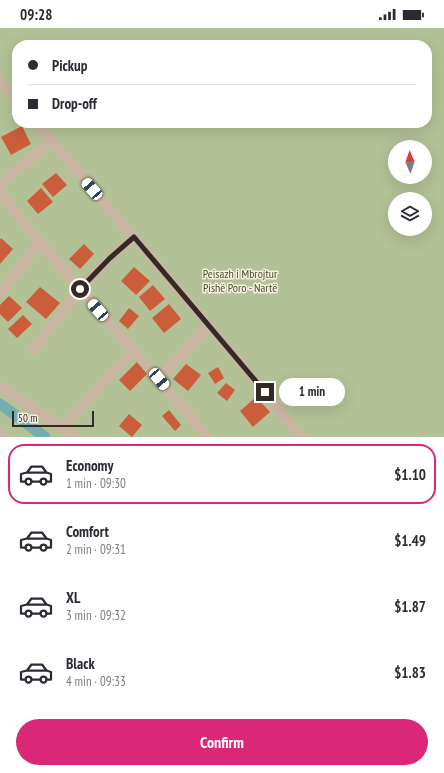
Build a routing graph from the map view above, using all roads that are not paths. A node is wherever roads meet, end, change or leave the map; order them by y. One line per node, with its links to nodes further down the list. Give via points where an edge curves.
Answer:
1 (0, 81): 2 (street)
2 (12, 95)
3 (40, 128): 4 (street)
4 (51, 141): 5 (street); 7 (street)
5 (0, 186)
6 (0, 192): 8 (street)
7 (134, 237): 9 (street); 11 (street)
8 (40, 242): 9 (street); 10 (street)
9 (80, 289): 12 (street); 13 (street)
10 (0, 294)
11 (209, 325): 14 (street); 21 (street)
12 (33, 350)
13 (134, 351): 14 (street); 16 (street)
14 (159, 379): 20 (street)
15 (0, 386): 16 (street)
16 (63, 428): 19 (street)
17 (0, 433): 18 (street)
18 (5, 437)
19 (76, 437)
20 (208, 437)
21 (302, 437)

